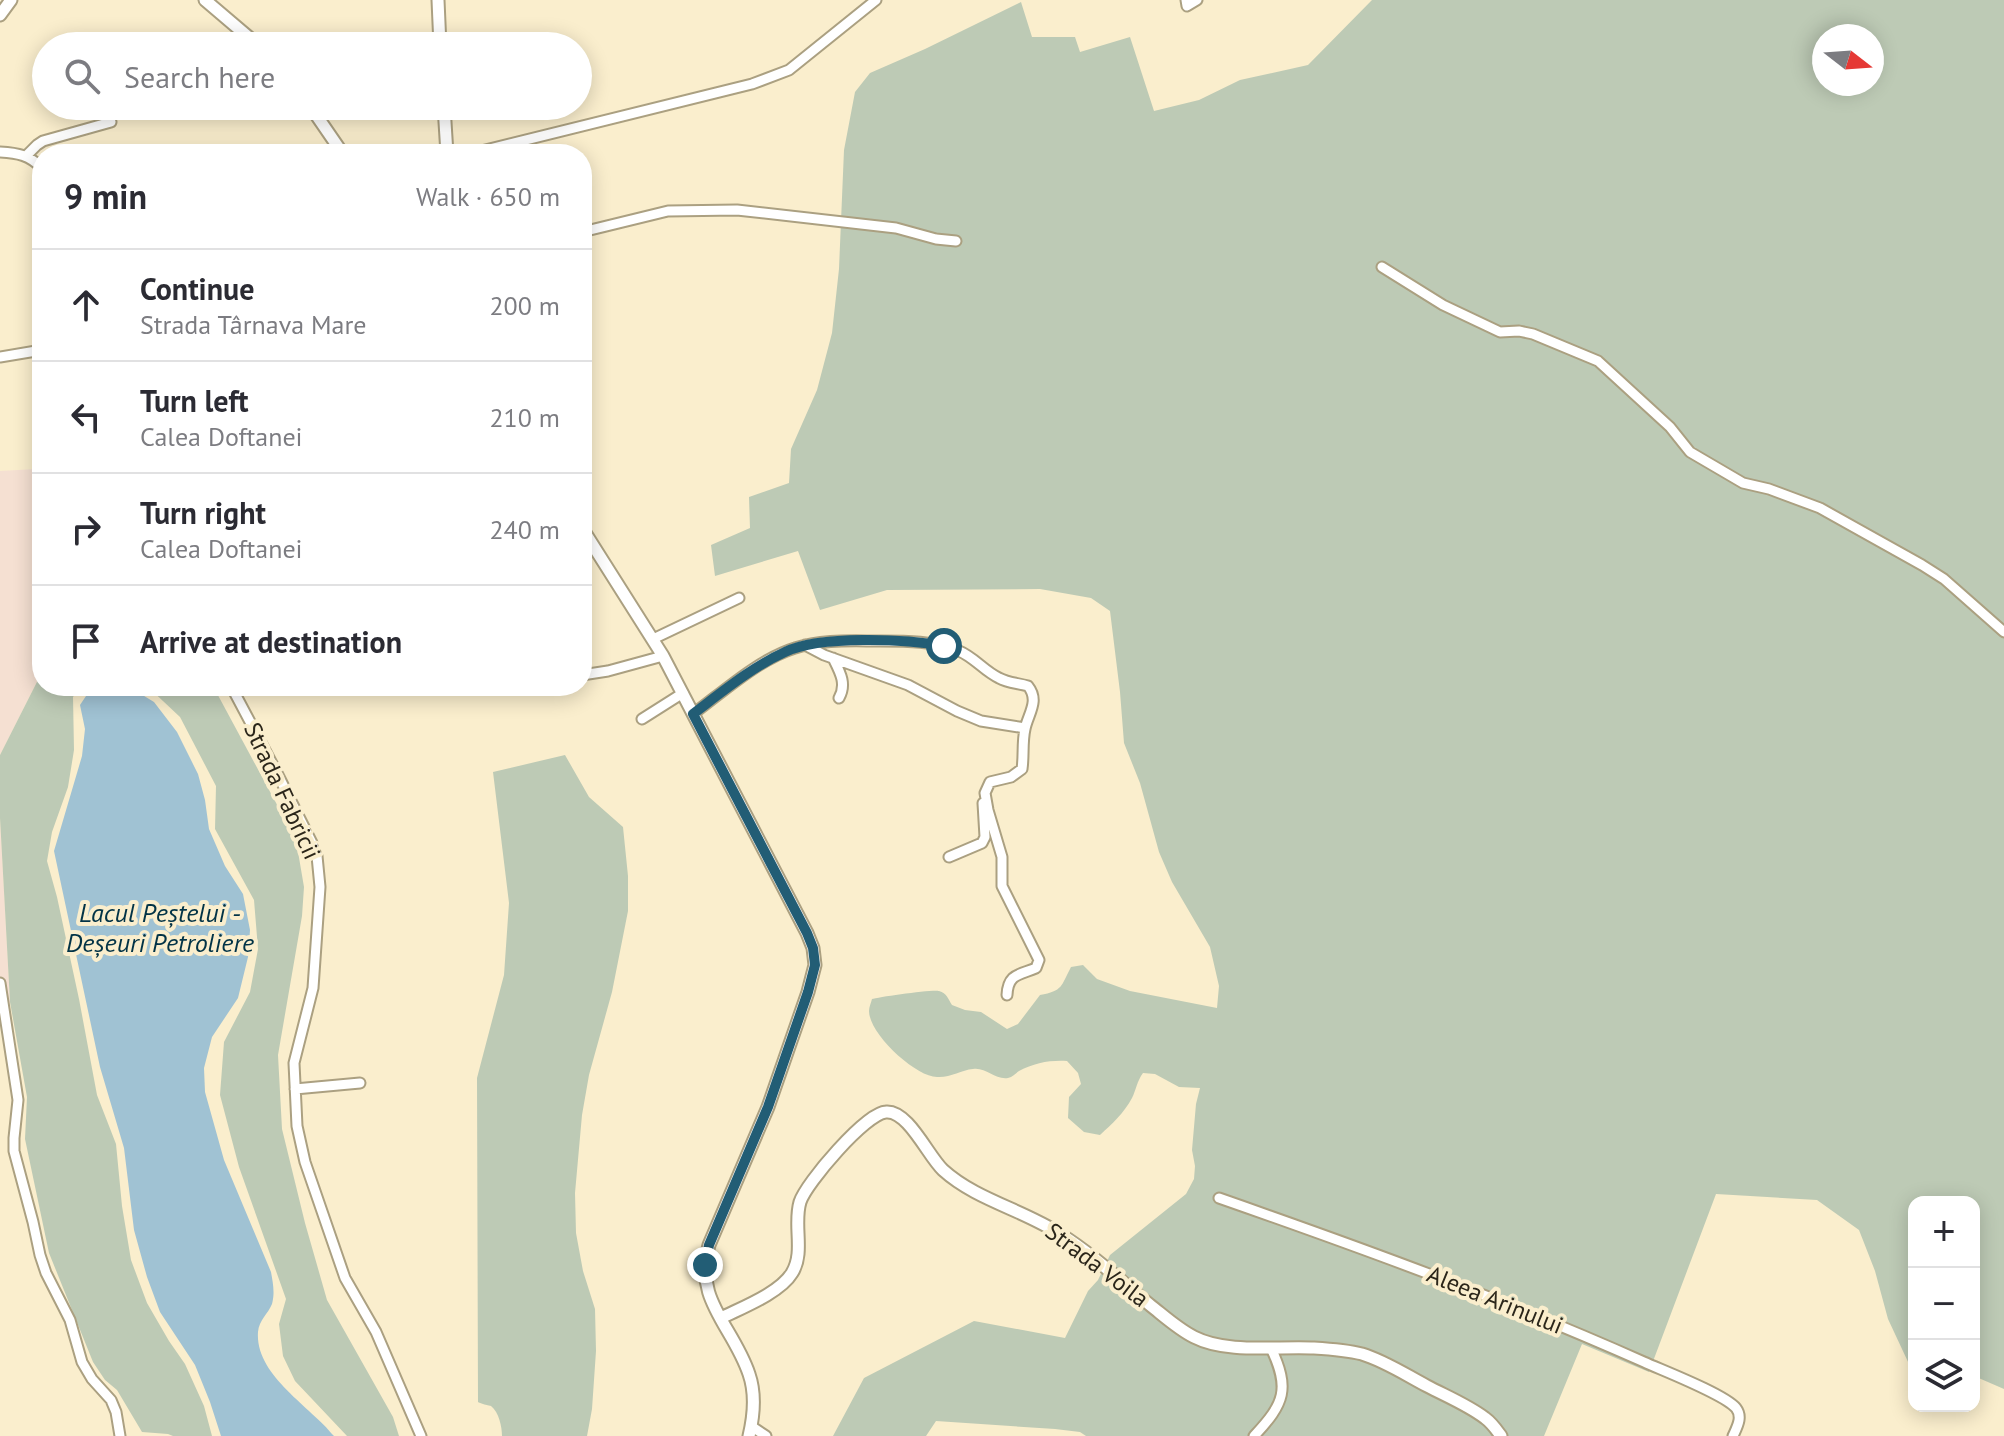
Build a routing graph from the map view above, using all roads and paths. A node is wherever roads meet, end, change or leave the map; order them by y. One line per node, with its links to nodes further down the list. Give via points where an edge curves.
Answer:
1 (11, 0): 7 (main road)
2 (205, 0): 8 (main road)
3 (438, 0): 9 (main road)
4 (876, 0): 16 (street, via 775,76)
5 (1197, 0): 6 (street)
6 (1187, 3)
7 (0, 15)
8 (243, 32)
9 (439, 32)
10 (321, 120): 14 (main road)
11 (445, 120): 15 (main road)
12 (111, 122): 13 (street)
13 (38, 144)
14 (336, 144)
15 (446, 144)
16 (509, 144)
17 (32, 150): 19 (street)
18 (0, 152): 19 (street)
19 (26, 156): 20 (street)
20 (32, 160)
21 (592, 230): 22 (street, via 668,211 737,210 896,228)
22 (956, 241)
23 (1382, 267): 28 (street, via 1500,332 1533,334 1598,361 1690,452 1743,483 1820,508 1922,565)
24 (32, 352): 25 (street)
25 (0, 357)
26 (592, 544): 29 (main road)
27 (739, 598): 29 (street)
28 (2004, 632)
29 (653, 639): 31 (main road)
30 (805, 645): 32 (street); 37 (street, via 773,658); 39 (street, via 909,641 959,651 998,678 1028,686 1034,701)
31 (663, 656): 33 (street); 34 (main road)
32 (833, 658): 36 (street, via 843,685); 39 (street, via 908,685 981,721)
33 (592, 673)
34 (683, 693): 37 (main road); 38 (street)
35 (236, 696): 45 (street, Strada Fabricii, via 317,856 314,978 295,1053)
36 (839, 698)
37 (693, 714): 47 (main road, via 815,955 808,992 768,1107 706,1256 705,1282)
38 (642, 719)
39 (1025, 728): 40 (street, via 1022,769 990,782)
40 (985, 793): 41 (street, via 982,843); 43 (street, via 1002,857 1002,886 1039,960 1036,968 1012,977)
41 (949, 857)
42 (0, 983): 50 (street, via 18,1100 14,1151 40,1255 70,1320 82,1362 111,1400)
43 (1007, 995)
44 (360, 1083): 45 (street)
45 (295, 1089): 51 (street, Strada Fabricii, via 305,1162 337,1259)
46 (1219, 1198): 55 (street, Aleea Arinului, via 1552,1321 1700,1387 1739,1410)
47 (721, 1318): 48 (main road, Strada Voila, via 788,1279 797,1260 798,1210 804,1192 865,1123 891,1112 908,1124 944,1171 1059,1233 1195,1338 1217,1345); 49 (main road, via 750,1377)
48 (1271, 1348): 53 (street, via 1282,1375 1281,1399); 54 (main road, Strada Voila, via 1326,1349 1372,1358 1484,1417)
49 (750, 1431): 52 (street)
50 (120, 1436)
51 (421, 1436)
52 (766, 1436)
53 (1254, 1436)
54 (1501, 1436)
55 (1733, 1436)

